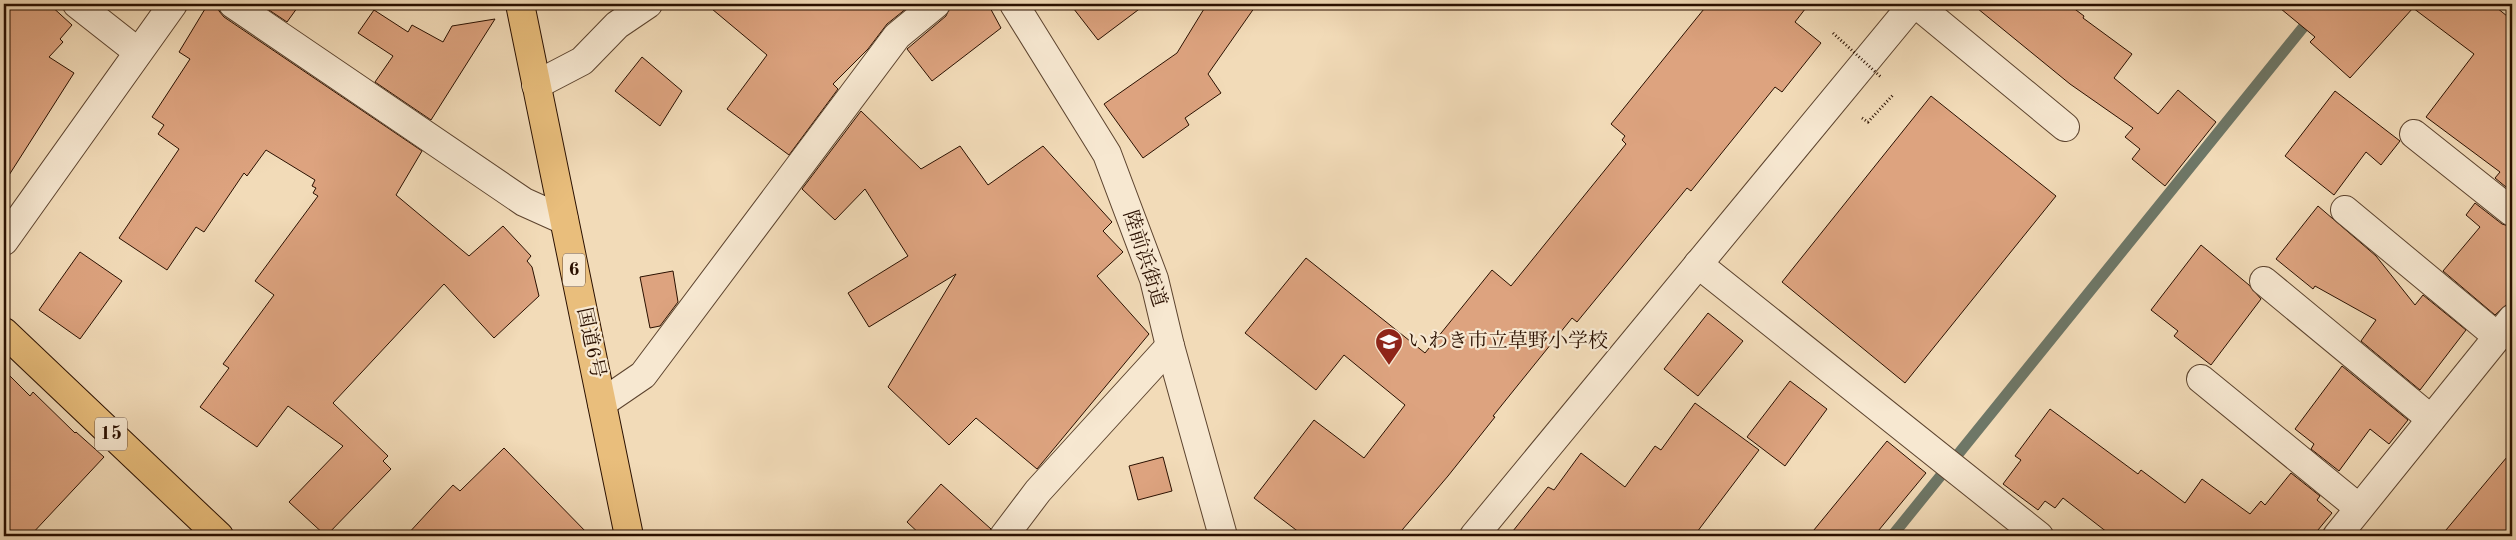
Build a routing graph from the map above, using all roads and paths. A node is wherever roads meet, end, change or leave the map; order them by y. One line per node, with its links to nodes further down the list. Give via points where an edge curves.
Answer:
1 (77, 4): 10 (street)
2 (173, 4): 10 (street)
3 (232, 4): 17 (street, via 524,202)
4 (520, 4): 12 (main road, 国道6号 / 6)
5 (648, 4): 12 (street, via 617,25 582,61)
6 (936, 4): 25 (street, via 897,36 643,375)
7 (1014, 4): 23 (street, 陸前浜街道, via 1106,154 1154,279)
8 (1914, 4): 13 (street); 19 (street)
9 (1833, 33): 11 (path, bridge)
10 (138, 52): 18 (street)
11 (1882, 78)
12 (536, 85): 17 (main road, 国道6号 / 6)
13 (2065, 127)
14 (2414, 134): 16 (street)
15 (2345, 210): 21 (street)
16 (2512, 212)
17 (564, 220): 25 (main road, 国道6号 / 6)
18 (4, 241)
19 (1698, 264): 32 (street); 33 (street)
20 (2264, 281): 26 (street)
21 (2505, 328): 26 (street)
22 (4, 332): 28 (main road, 15)
23 (1170, 346): 30 (street, via 1038,491); 31 (street, 陸前浜街道)
24 (2201, 379): 27 (street)
25 (602, 403): 29 (main road, 国道6号 / 6)
26 (2431, 419): 27 (street)
27 (2359, 508): 34 (street)
28 (219, 536)
29 (629, 536)
30 (1004, 536)
31 (1223, 536)
32 (1474, 536)
33 (2039, 536)
34 (2337, 536)

